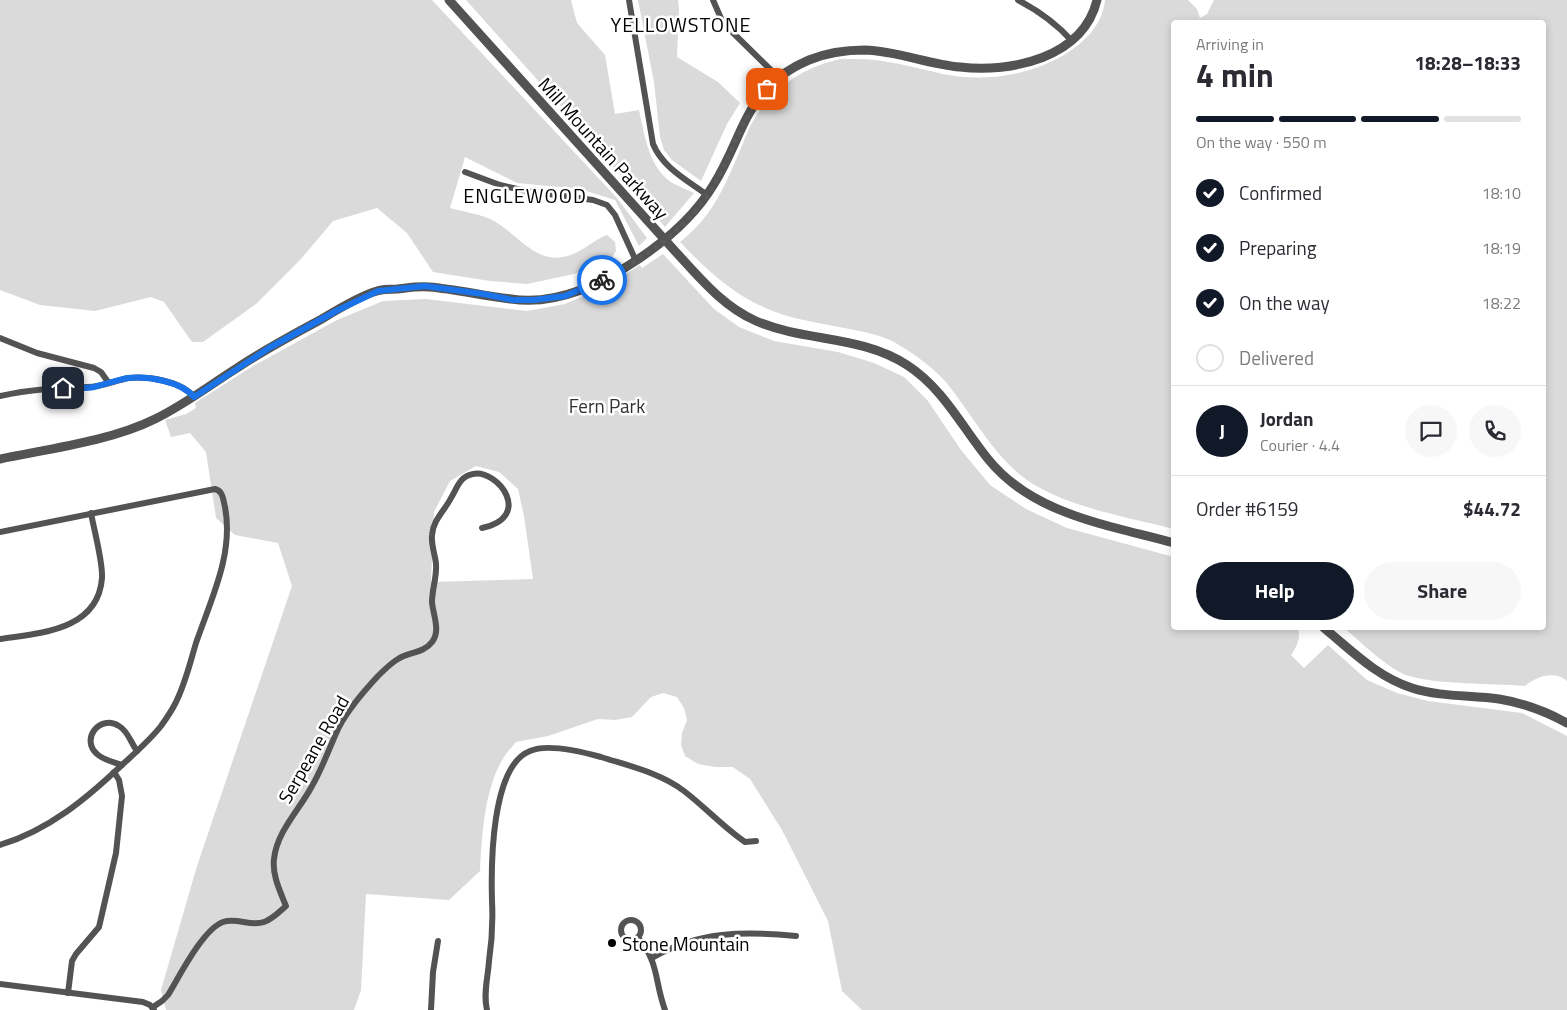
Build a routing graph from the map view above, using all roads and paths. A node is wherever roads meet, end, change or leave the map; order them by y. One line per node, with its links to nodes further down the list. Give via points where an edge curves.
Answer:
1 (449, 0): 19 (street, Mill Mountain Parkway, via 714,293 743,315 777,328 863,345 907,365 934,388 1001,474 1027,494 1050,507)
2 (629, 0): 9 (street, via 653,144 661,160)
3 (713, 0): 7 (street, via 723,23)
4 (1018, 0): 6 (street, via 1048,17)
5 (1096, 0): 6 (street, via 1087,25)
6 (1072, 41): 7 (street, via 1036,60 984,69 946,66 885,52 852,50 810,60)
7 (779, 78): 9 (street, via 750,110)
8 (465, 172): 10 (street, via 500,185 607,205 615,215)
9 (707, 195): 10 (street, via 687,220)
10 (636, 261): 14 (street, via 580,291 547,299 513,300 425,286 378,291 269,348)
11 (0, 338): 12 (street, via 37,354 94,368)
12 (108, 382): 13 (street, via 93,387 44,388); 14 (street, via 143,378 176,384)
13 (0, 396)
14 (194, 397): 15 (street, via 135,428)
15 (0, 458)
16 (91, 514): 18 (street); 21 (street, via 102,576 94,602 67,626); 23 (street, via 214,489 221,492 226,516 224,561 176,704 159,729)
17 (482, 528): 34 (street, Serpeane Road, via 504,518 509,503 497,483 482,474 472,474 458,485 432,534 436,567 432,601 435,637 427,647 390,665 357,700 342,722 313,785 276,849 275,877 286,906 264,922 253,924 231,920 217,924 196,950 168,995)
18 (0, 532)
19 (1171, 542)
20 (1326, 630): 22 (street, via 1373,668 1396,682 1426,692 1519,703)
21 (0, 639)
22 (1567, 723)
23 (137, 751): 24 (street); 24 (street, via 120,726 106,723 96,727 90,741 94,751 98,756)
24 (122, 765): 25 (street)
25 (114, 772): 27 (street, via 84,800 58,818); 33 (street, via 122,796 116,853 99,927 72,961)
26 (756, 841): 36 (street, via 745,842 664,778 599,757 568,751 543,748 522,755 504,782 494,831 491,865 493,918 485,996)
27 (0, 845)
28 (796, 936): 31 (street, via 718,934 678,944)
29 (638, 938): 31 (street)
30 (438, 941): 35 (street)
31 (652, 958): 37 (street)
32 (0, 984): 33 (street)
33 (68, 993): 34 (street, via 143,1002)
34 (153, 1009)
35 (431, 1010)
36 (487, 1010)
37 (665, 1010)

